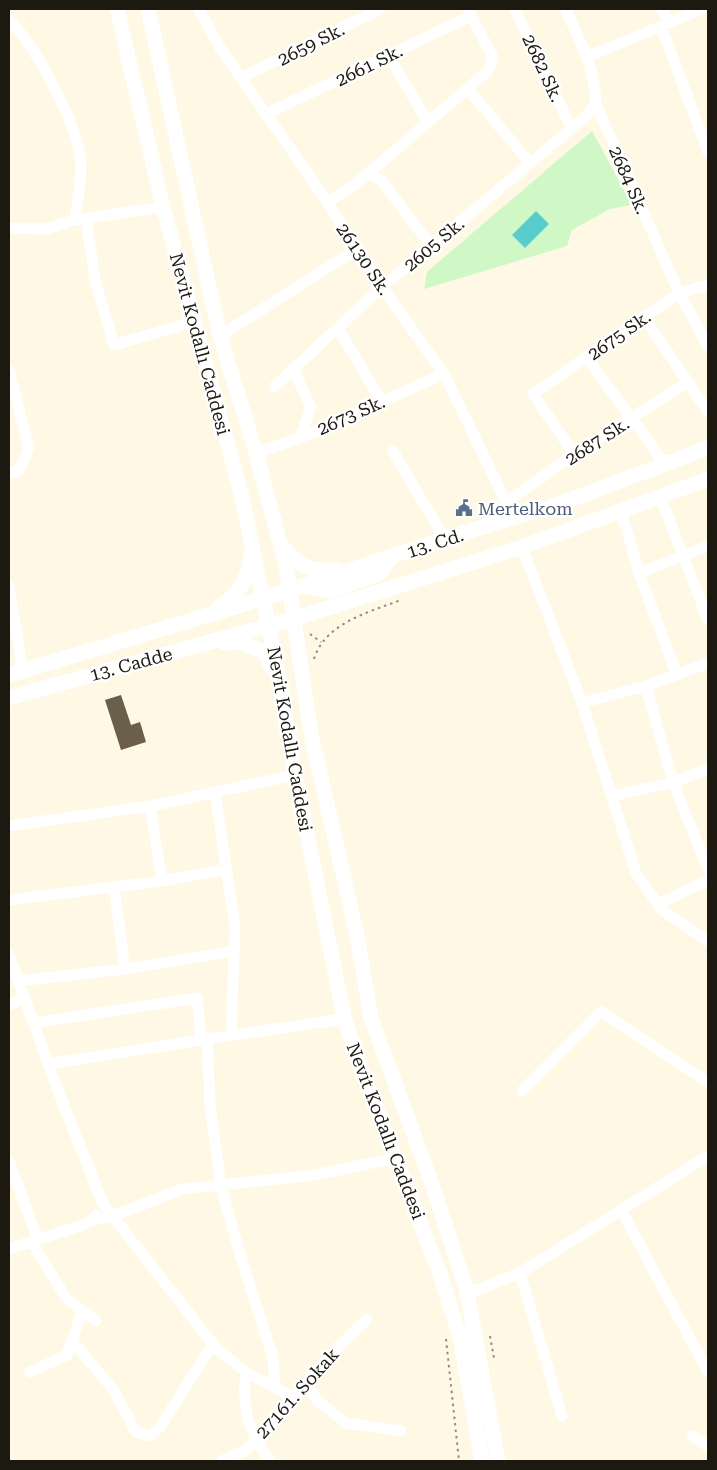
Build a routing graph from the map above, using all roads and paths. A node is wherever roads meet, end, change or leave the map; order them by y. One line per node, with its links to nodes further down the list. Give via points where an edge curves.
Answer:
1 (117, 9): 24 (main road, Nevit Kodallı Caddesi)
2 (148, 9): 35 (main road, Nevit Kodallı Caddesi)
3 (199, 9): 14 (street, 26130 Sk.)
4 (380, 9): 14 (street, 2659 Sk.)
5 (515, 9): 19 (street, 2682 Sk.)
6 (565, 9): 13 (street, 2684 Sk.)
7 (662, 9): 11 (street)
8 (702, 9): 11 (street)
9 (470, 12): 12 (street, 2661 Sk.); 15 (street, via 493,58 488,71)
10 (9, 20): 25 (street, via 20,31 60,99 74,134 81,165)
11 (665, 24): 13 (street); 20 (street)
12 (389, 56): 17 (street, 2661 Sk.); 18 (street)
13 (587, 57): 16 (street, 2684 Sk., via 595,82)
14 (241, 78): 17 (street, 26130 Sk.)
15 (468, 90): 18 (street); 21 (street)
16 (596, 104): 19 (street, 2605 Sk.); 31 (street, 2684 Sk.)
17 (266, 114): 23 (street, 26130 Sk.)
18 (428, 124): 22 (street)
19 (571, 128): 21 (street, 2605 Sk.)
20 (708, 152)
21 (530, 163): 27 (street, 2605 Sk.)
22 (370, 173): 23 (street); 27 (street, via 382,181)
23 (328, 202): 28 (street, 26130 Sk.)
24 (162, 206): 25 (street); 33 (main road, Nevit Kodallı Caddesi)
25 (80, 219): 26 (street, via 47,229); 33 (street, via 114,345)
26 (9, 228)
27 (431, 246): 30 (street, 2605 Sk.)
28 (357, 249): 30 (street, 26130 Sk.); 35 (street)
29 (708, 285): 31 (street, 2675 Sk.)
30 (382, 287): 34 (street, 2605 Sk.); 40 (street, 26130 Sk.)
31 (679, 293): 32 (street, 2675 Sk.); 36 (street, 2684 Sk.)
32 (644, 317): 37 (street, 2675 Sk.); 41 (street)
33 (193, 322): 55 (main road, Nevit Kodallı Caddesi)
34 (338, 328): 38 (street, 2605 Sk.); 43 (street)
35 (220, 336): 49 (main road, Nevit Kodallı Caddesi)
36 (708, 346)
37 (587, 358): 45 (street); 50 (street, 2675 Sk., via 533,394)
38 (293, 369): 42 (street, 2605 Sk.); 46 (street, via 312,407)
39 (9, 370): 52 (street, via 29,448 19,470)
40 (444, 374): 43 (street, 2673 Sk.); 56 (street, 26130 Sk.)
41 (688, 382): 44 (street); 45 (street, 2687 Sk.)
42 (274, 387)
43 (382, 402): 46 (street, 2673 Sk.)
44 (708, 412)
45 (632, 419): 50 (street, 2687 Sk.); 51 (street)
46 (300, 438): 49 (street, 2673 Sk.)
47 (708, 448): 51 (main road, 13. Cd.)
48 (393, 451): 59 (street)
49 (256, 453): 60 (main road, Nevit Kodallı Caddesi)
50 (574, 454): 56 (street, 2687 Sk.)
51 (665, 464): 58 (main road, 13. Cd.)
52 (9, 474)
53 (708, 479): 54 (main road, 13. Cd.)
54 (660, 496): 57 (main road, 13. Cd.); 64 (street)
55 (243, 500): 63 (main road, Nevit Kodallı Caddesi); 68 (main road, via 256,517 265,556)
56 (507, 502): 58 (street, 26130 Sk.)
57 (621, 511): 61 (main road, 13. Cd.); 67 (street)
58 (514, 518): 59 (main road, 13. Cd.)
59 (445, 539): 65 (main road, 13. Cd.)
60 (280, 543): 66 (main road, via 298,564 322,571); 70 (main road, Nevit Kodallı Caddesi, via 286,566)
61 (522, 546): 75 (main road, 13. Cd.); 90 (street)
62 (708, 546): 64 (street)
63 (253, 547): 68 (main road, Nevit Kodallı Caddesi); 74 (main road, via 248,576 232,599)
64 (683, 555): 67 (street); 76 (street)
65 (392, 556): 66 (main road, 13. Cd.); 70 (main road, via 379,574 330,591)
66 (354, 569): 70 (main road, 13. Cd.)
67 (639, 573): 86 (street)
68 (259, 578): 72 (main road, Nevit Kodallı Caddesi)
69 (9, 586): 85 (street)
70 (297, 588): 72 (main road, 13. Cd.); 75 (main road, Nevit Kodallı Caddesi)
71 (409, 597): 80 (path, via 342,624)
72 (263, 598): 73 (main road, 13. Cd.); 77 (main road, Nevit Kodallı Caddesi)
73 (244, 604): 74 (main road, 13. Cadde)
74 (205, 616): 85 (main road, 13. Cadde)
75 (296, 618): 77 (main road, 13. Cd.); 130 (main road, Nevit Kodallı Caddesi, via 296,640 311,734 357,935 371,1018 433,1187)
76 (708, 620)
77 (269, 626): 78 (main road, 13. Cd.); 87 (main road, Nevit Kodallı Caddesi)
78 (253, 631): 81 (main road, 13. Cadde); 82 (main road, via 235,626 188,638)
79 (308, 633): 80 (path)
80 (321, 642): 84 (path, Nevit Kodallı Caddesi)
81 (208, 643): 82 (main road, 13. Cadde); 87 (main road, via 238,642 263,651)
82 (173, 653): 89 (main road, 13. Cadde)
83 (708, 663): 86 (street)
84 (313, 667)
85 (16, 673)
86 (677, 675): 88 (street)
87 (280, 684): 92 (main road, Nevit Kodallı Caddesi)
88 (646, 686): 90 (street); 93 (street)
89 (9, 698)
90 (582, 703): 95 (street)
91 (708, 769): 93 (street)
92 (295, 775): 94 (street); 112 (main road, Nevit Kodallı Caddesi)
93 (673, 782): 95 (street); 99 (street)
94 (215, 792): 96 (street); 98 (street)
95 (612, 796): 104 (street, via 636,873)
96 (150, 806): 97 (street); 101 (street)
97 (9, 826)
98 (226, 869): 101 (street); 106 (street, via 235,927)
99 (708, 869)
100 (708, 880): 104 (street)
101 (162, 881): 102 (street)
102 (114, 887): 103 (street); 108 (street)
103 (9, 900)
104 (658, 904): 105 (street)
105 (708, 941)
106 (234, 951): 108 (street); 114 (street)
107 (9, 955): 109 (street)
108 (126, 969): 109 (street)
109 (18, 981): 110 (street)
110 (24, 998): 111 (street); 113 (street)
111 (9, 1004)
112 (344, 1016): 114 (street, via 336,1020); 120 (main road, Nevit Kodallı Caddesi)
113 (33, 1023): 115 (street, via 197,998); 116 (street)
114 (231, 1034): 115 (street)
115 (204, 1039): 116 (street); 122 (street)
116 (48, 1064): 123 (street)
117 (708, 1082): 118 (street, via 601,1012)
118 (522, 1091)
119 (708, 1156): 124 (street)
120 (395, 1158): 122 (street, via 315,1174); 151 (main road, Nevit Kodallı Caddesi, via 440,1274 461,1341)
121 (9, 1161): 127 (street)
122 (221, 1186): 125 (street, via 183,1189); 142 (street, via 238,1251 273,1358)
123 (103, 1204): 125 (street); 126 (street)
124 (621, 1210): 129 (street); 140 (street)
125 (112, 1216): 126 (street); 136 (street)
126 (93, 1220): 127 (street)
127 (35, 1241): 128 (street); 131 (street, via 66,1298)
128 (9, 1249)
129 (520, 1273): 130 (street); 144 (street)
130 (466, 1292): 152 (main road, Nevit Kodallı Caddesi)
131 (82, 1312): 133 (street); 135 (street)
132 (367, 1319): 141 (street, 27161. Sokak)
133 (96, 1321)
134 (488, 1329): 137 (path)
135 (73, 1342): 136 (street, via 113,1389 136,1432 150,1436 160,1427); 138 (street, via 67,1355)
136 (213, 1344): 139 (street)
137 (495, 1367)
138 (30, 1372)
139 (246, 1372): 142 (street); 147 (street, via 243,1392)
140 (708, 1372)
141 (306, 1384): 143 (street, 27161. Sokak); 145 (street, via 318,1401 346,1423)
142 (275, 1388): 143 (street)
143 (294, 1398): 147 (street, 27161. Sokak)
144 (562, 1416)
145 (401, 1431)
146 (692, 1436): 148 (street)
147 (255, 1440): 149 (street, 27161. Sokak, via 247,1449); 150 (street)
148 (708, 1446)
149 (222, 1461)
150 (270, 1461)
151 (482, 1461)
152 (498, 1461)

